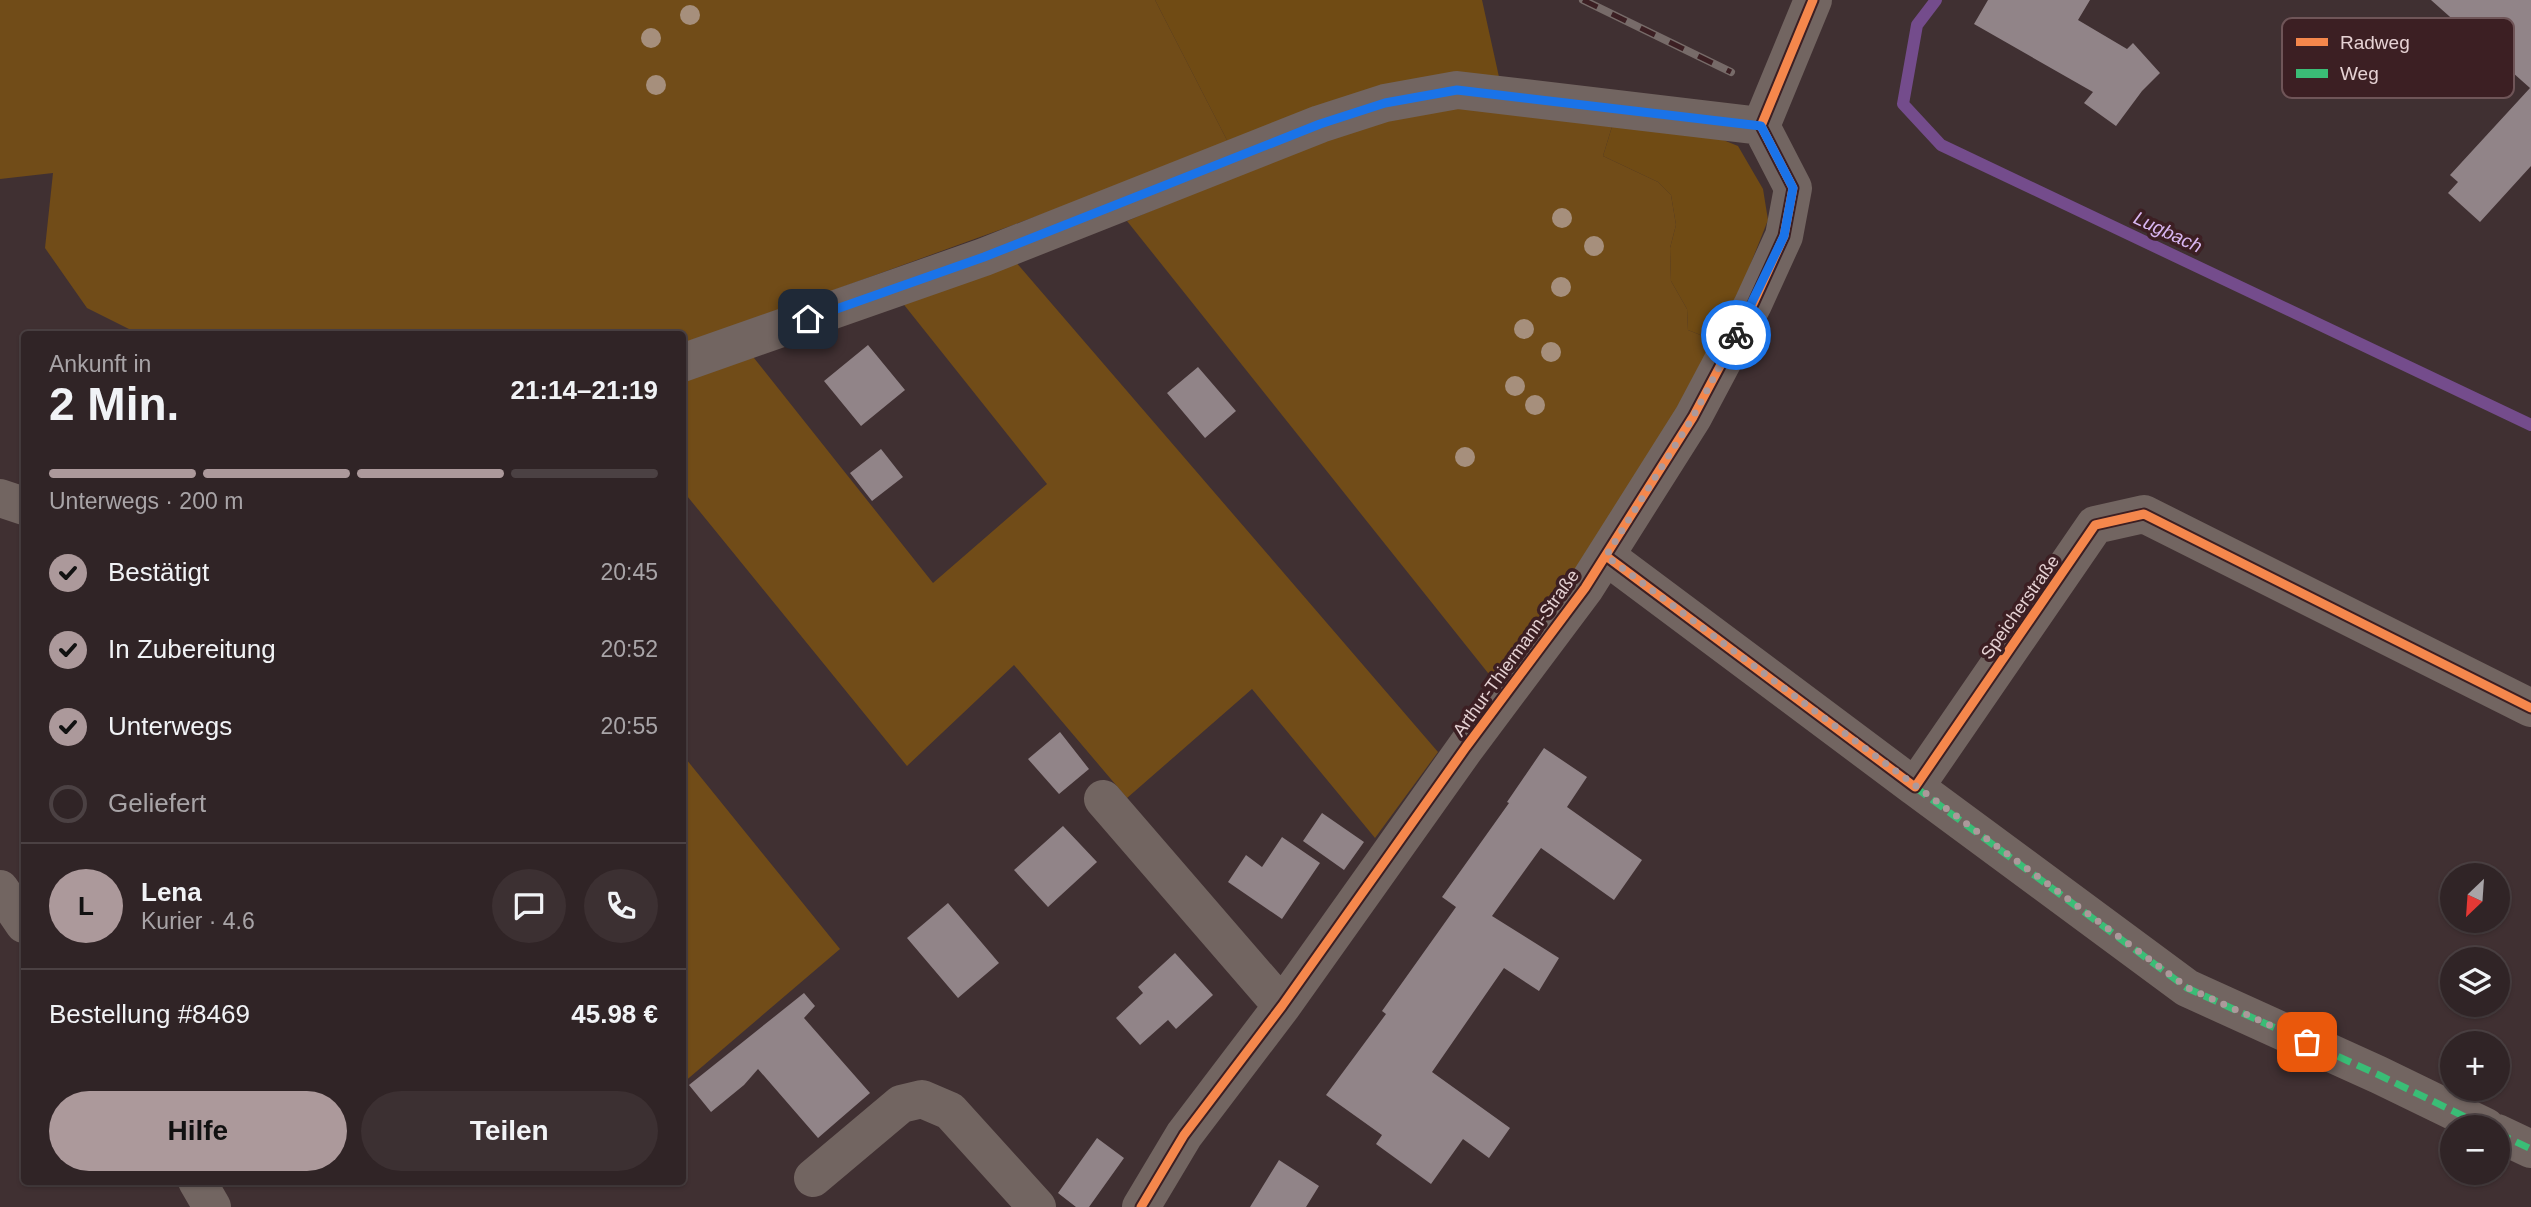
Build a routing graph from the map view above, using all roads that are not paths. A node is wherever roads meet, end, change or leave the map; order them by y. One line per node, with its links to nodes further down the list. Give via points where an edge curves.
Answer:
1 (1813, 0): 2 (street)
2 (1761, 126): 3 (street, via 1457,90 1385,103 1320,124 984,257); 6 (street, Arthur-Thiermann-Straße, via 1793,188 1784,236 1693,417)
3 (686, 362)
4 (0, 498): 5 (street)
5 (21, 505)
6 (1606, 556): 8 (street); 12 (street, Arthur-Thiermann-Straße)
7 (2531, 708): 8 (street, Speicherstraße, via 2144,514 2095,525)
8 (1915, 787): 13 (street, via 2188,988)
9 (1103, 799): 12 (street)
10 (0, 889): 11 (street)
11 (21, 920)
12 (1282, 1006): 20 (street, Arthur-Thiermann-Straße, via 1184,1135)
13 (2461, 1115)
14 (2510, 1139): 15 (street)
15 (2531, 1149)
16 (813, 1178): 19 (street, via 901,1104 922,1099 950,1111)
17 (199, 1185): 18 (street)
18 (212, 1207)
19 (1037, 1207)
20 (1141, 1207)

